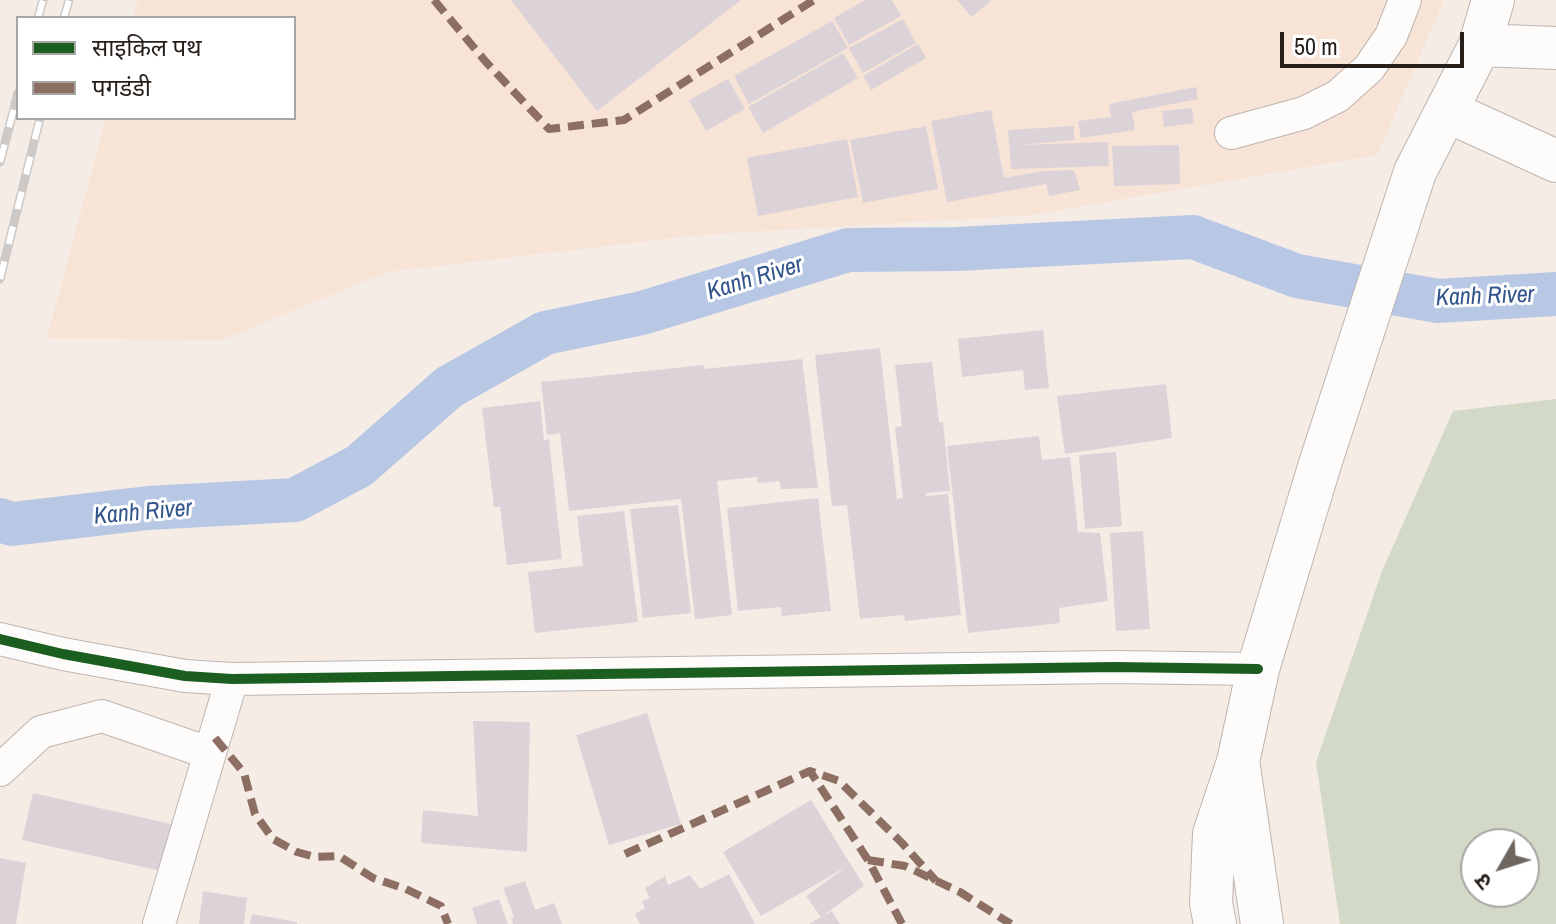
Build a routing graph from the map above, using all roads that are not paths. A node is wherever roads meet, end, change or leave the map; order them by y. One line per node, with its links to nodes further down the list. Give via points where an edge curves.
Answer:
1 (1405, 0): 6 (street, via 1391,36 1369,68 1338,96 1304,113)
2 (1493, 0): 3 (main road)
3 (1480, 45): 4 (main road); 5 (main road)
4 (1556, 48)
5 (1447, 111): 7 (main road); 9 (main road, via 1415,172)
6 (1231, 133)
7 (1556, 161)
8 (0, 639): 10 (street, via 185,676)
9 (1258, 669): 10 (street); 12 (main road)
10 (232, 679): 11 (street)
11 (209, 753): 13 (street, via 102,716 41,732); 14 (street)
12 (1238, 762): 15 (main road, via 1214,834); 16 (main road)
13 (0, 770)
14 (159, 924)
15 (1215, 924)
16 (1262, 924)

